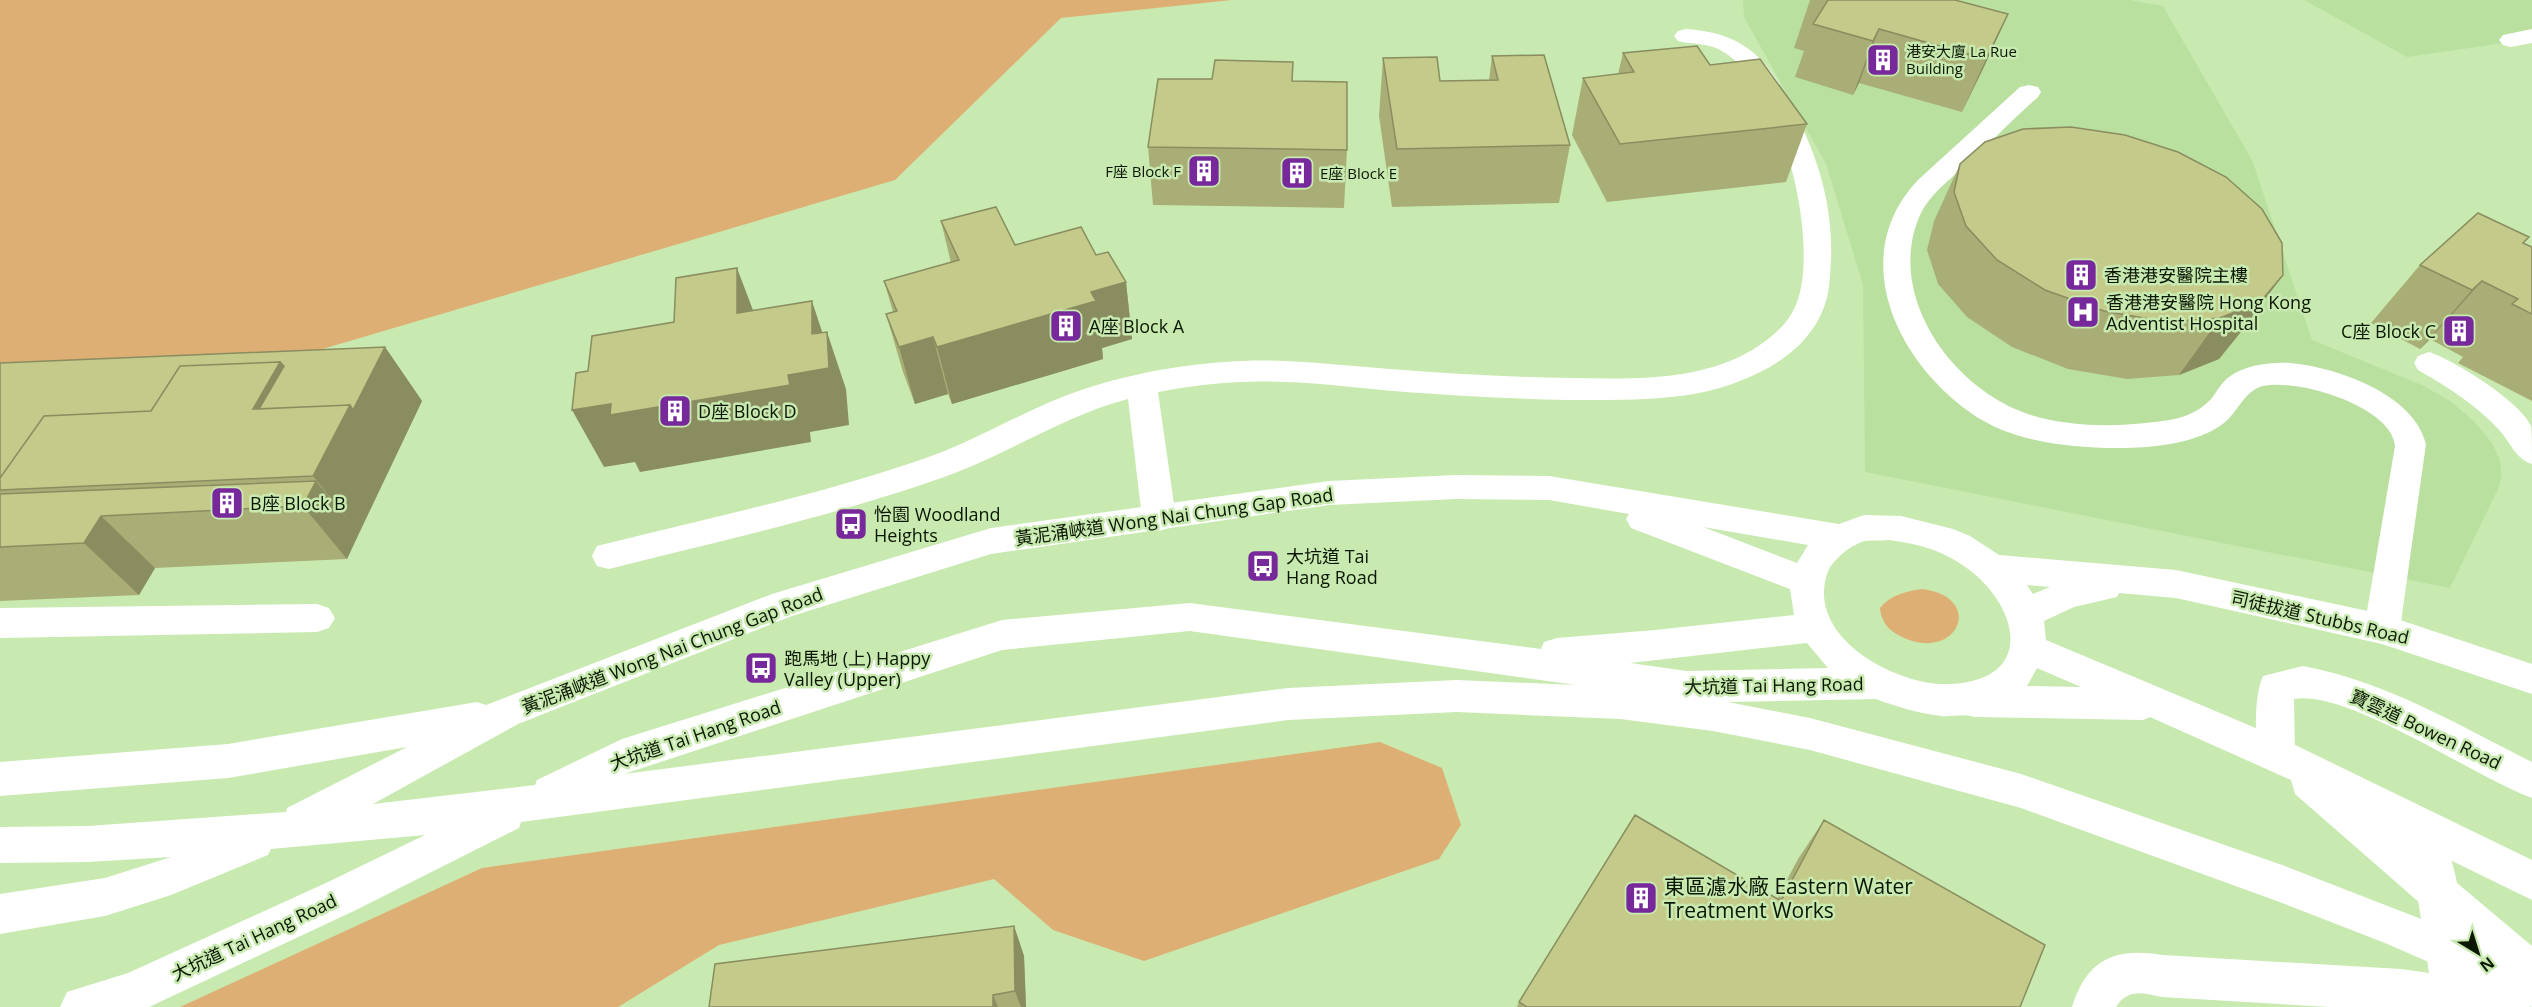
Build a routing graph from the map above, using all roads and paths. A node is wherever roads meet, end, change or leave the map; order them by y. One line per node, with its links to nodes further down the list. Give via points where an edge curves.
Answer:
1 (1686, 36): 4 (main road, via 1716,39 1744,54 1774,96 1808,173 1816,212 1815,292 1797,328 1762,358 1704,381 1634,389 1450,384 1272,370 1192,375)
2 (2029, 92): 16 (main road, via 1933,181 1905,215 1896,257 1898,285 1916,336 1930,358 1965,392 1993,411 2024,425 2072,432 2122,436 2189,428 2225,405 2235,389 2247,380 2263,375 2313,377 2366,398 2402,426 2410,441)
3 (2429, 363): 5 (main road, via 2506,416)
4 (1142, 385): 7 (main road); 9 (main road, via 1046,416 939,466 872,489)
5 (2532, 452)
6 (1549, 488): 7 (main road, 黃泥涌峽道 Wong Nai Chung Gap Road, via 1456,487 1329,494); 8 (main road, 黃泥涌峽道 Wong Nai Chung Gap Road); 11 (main road, 黃泥涌峽道 Wong Nai Chung Gap Road)
7 (1159, 518): 23 (main road, 黃泥涌峽道 Wong Nai Chung Gap Road, via 991,541 784,604)
8 (1841, 537): 10 (main road, via 1862,529 1915,530 1942,538); 11 (main road, via 1824,548 1812,563)
9 (609, 556)
10 (1991, 568): 12 (main road, 司徒拔道 Stubbs Road); 17 (main road, via 2005,582)
11 (1807, 580): 15 (main road, via 1808,603)
12 (2176, 584): 16 (main road, 司徒拔道 Stubbs Road); 17 (main road, 司徒拔道 Stubbs Road, via 2119,585 2068,594)
13 (317, 618): 14 (main road)
14 (0, 623)
15 (1816, 627): 18 (main road, 大坑道 Tai Hang Road, via 1632,649); 20 (main road, via 1853,668)
16 (2382, 629): 19 (main road, 司徒拔道 Stubbs Road)
17 (2026, 631): 21 (main road, via 2020,669 2005,686 1982,697); 22 (main road)
18 (1492, 657): 20 (main road, 大坑道 Tai Hang Road, via 1688,687); 35 (main road, 大坑道 Tai Hang Road, via 1190,617 1002,635 622,756 213,957 132,993)
19 (2532, 679)
20 (1878, 683): 21 (main road, via 1916,697)
21 (1953, 701): 22 (main road)
22 (2159, 705): 24 (main road)
23 (505, 713): 25 (main road, 黃泥涌峽道 Wong Nai Chung Gap Road, via 228,761); 31 (main road, 黃泥涌峽道 Wong Nai Chung Gap Road, via 335,804 171,876 105,897)
24 (2276, 754): 26 (main road, 寶雲道 Bowen Road, via 2276,687 2303,682 2373,702); 27 (main road); 30 (main road)
25 (0, 779)
26 (2532, 781)
27 (2394, 811): 29 (main road); 30 (main road, via 2427,844)
28 (0, 845): 33 (main road, via 87,844 252,833 442,815 1288,704 1457,696 1620,703 1713,715 1810,734 2021,791 2397,928)
29 (2532, 881)
30 (2436, 892): 32 (main road); 34 (main road)
31 (0, 914)
32 (2532, 973)
33 (2532, 986)
34 (2454, 999): 36 (main road, via 2401,990 2134,972 2111,980 2097,994); 37 (main road)
35 (82, 1007)
36 (2094, 1007)
37 (2508, 1007)

